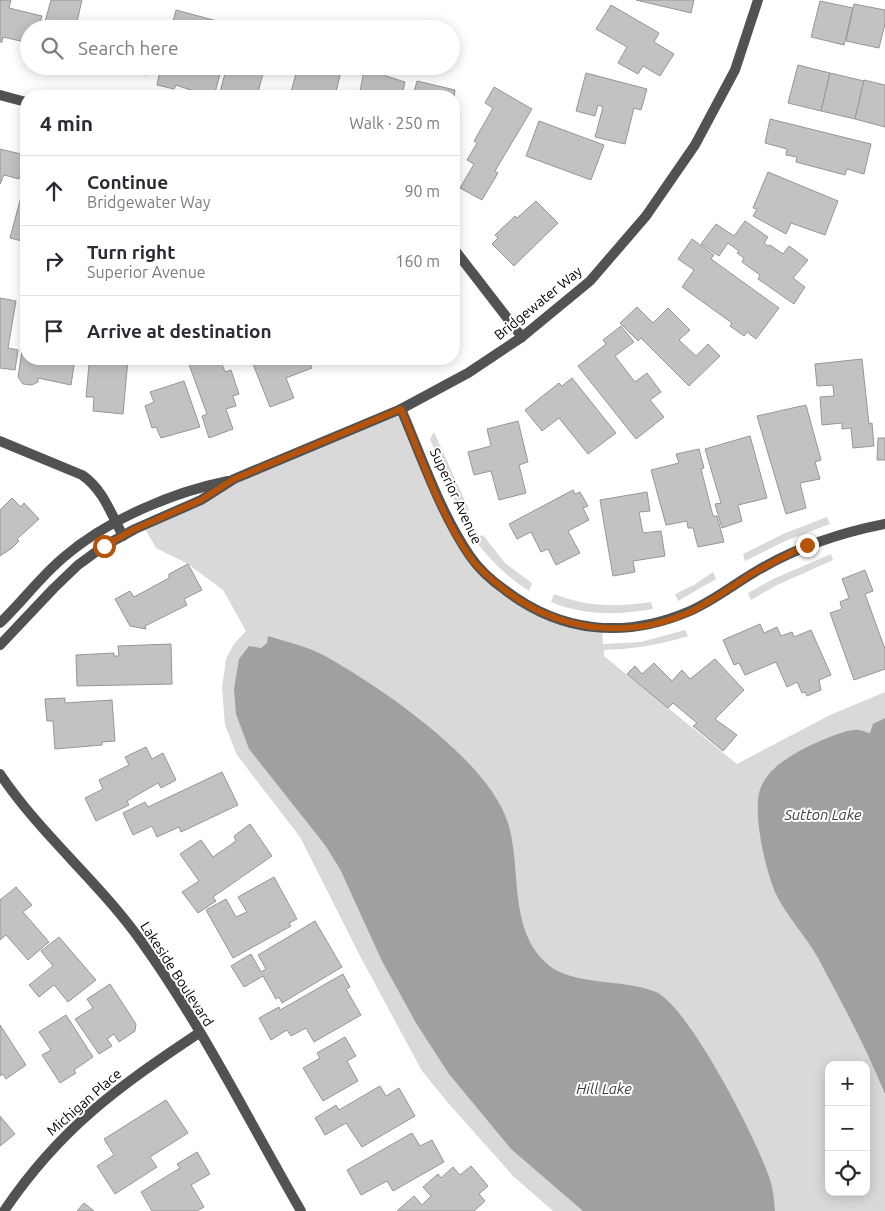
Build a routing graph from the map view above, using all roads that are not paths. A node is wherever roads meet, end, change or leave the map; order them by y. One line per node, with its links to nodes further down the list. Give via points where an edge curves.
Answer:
1 (758, 0): 5 (street, Bridgewater Way, via 735,70 695,145 646,216 590,281)
2 (0, 95): 3 (street)
3 (20, 100)
4 (460, 257): 5 (street)
5 (522, 337): 6 (street, Bridgewater Way, via 468,373)
6 (401, 409): 8 (street, Bridgewater Way); 10 (street, Superior Avenue, via 449,521 471,558 484,573 518,600 545,616 575,625 635,627 667,620 691,611 807,545)
7 (0, 441): 9 (street, via 82,475 99,490)
8 (234, 479): 9 (street, Bridgewater Way, via 198,487); 11 (street, Bridgewater Way, via 201,500)
9 (116, 522): 11 (street); 12 (street, Bridgewater Way, via 64,556)
10 (885, 524)
11 (123, 536): 13 (street, Bridgewater Way, via 78,565)
12 (0, 623)
13 (0, 645)
14 (0, 774): 15 (street, Lakeside Boulevard, via 35,821 141,940)
15 (199, 1033): 16 (street, Michigan Place, via 126,1082 86,1114 56,1143); 17 (street, Lakeside Boulevard)
16 (4, 1211)
17 (302, 1211)

